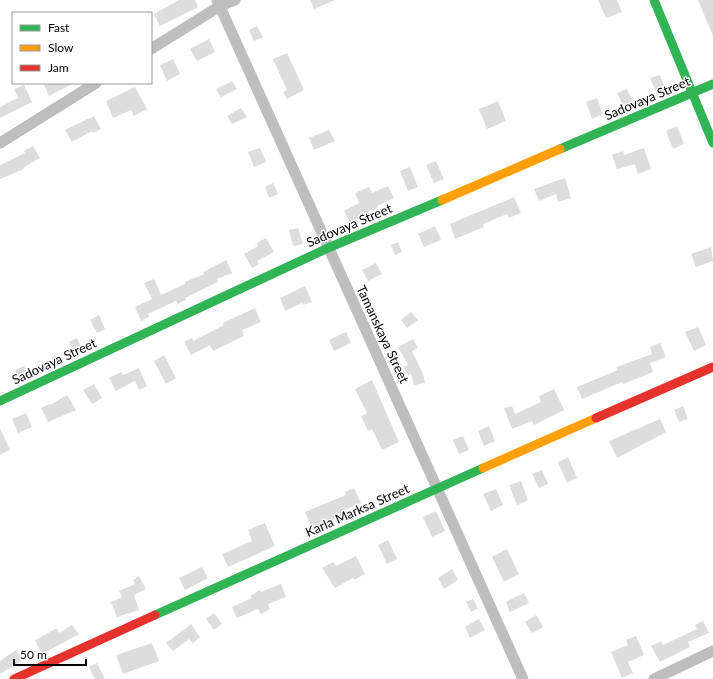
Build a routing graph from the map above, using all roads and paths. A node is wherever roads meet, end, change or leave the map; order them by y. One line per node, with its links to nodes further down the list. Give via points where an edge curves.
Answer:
1 (235, 0): 3 (street)
2 (654, 0): 7 (street)
3 (218, 3): 4 (street); 10 (street, Tamanskaya Street)
4 (152, 48)
5 (94, 84): 8 (street)
6 (713, 84): 7 (street, Sadovaya Street)
7 (693, 94): 9 (street); 10 (street, Sadovaya Street)
8 (0, 143)
9 (713, 143)
10 (328, 248): 12 (street, Sadovaya Street); 13 (street, Tamanskaya Street)
11 (713, 367): 13 (street, Karla Marksa Street)
12 (0, 401)
13 (438, 488): 15 (street, Karla Marksa Street); 16 (street, Tamanskaya Street)
14 (713, 651): 17 (street)
15 (14, 679)
16 (523, 679)
17 (654, 679)

